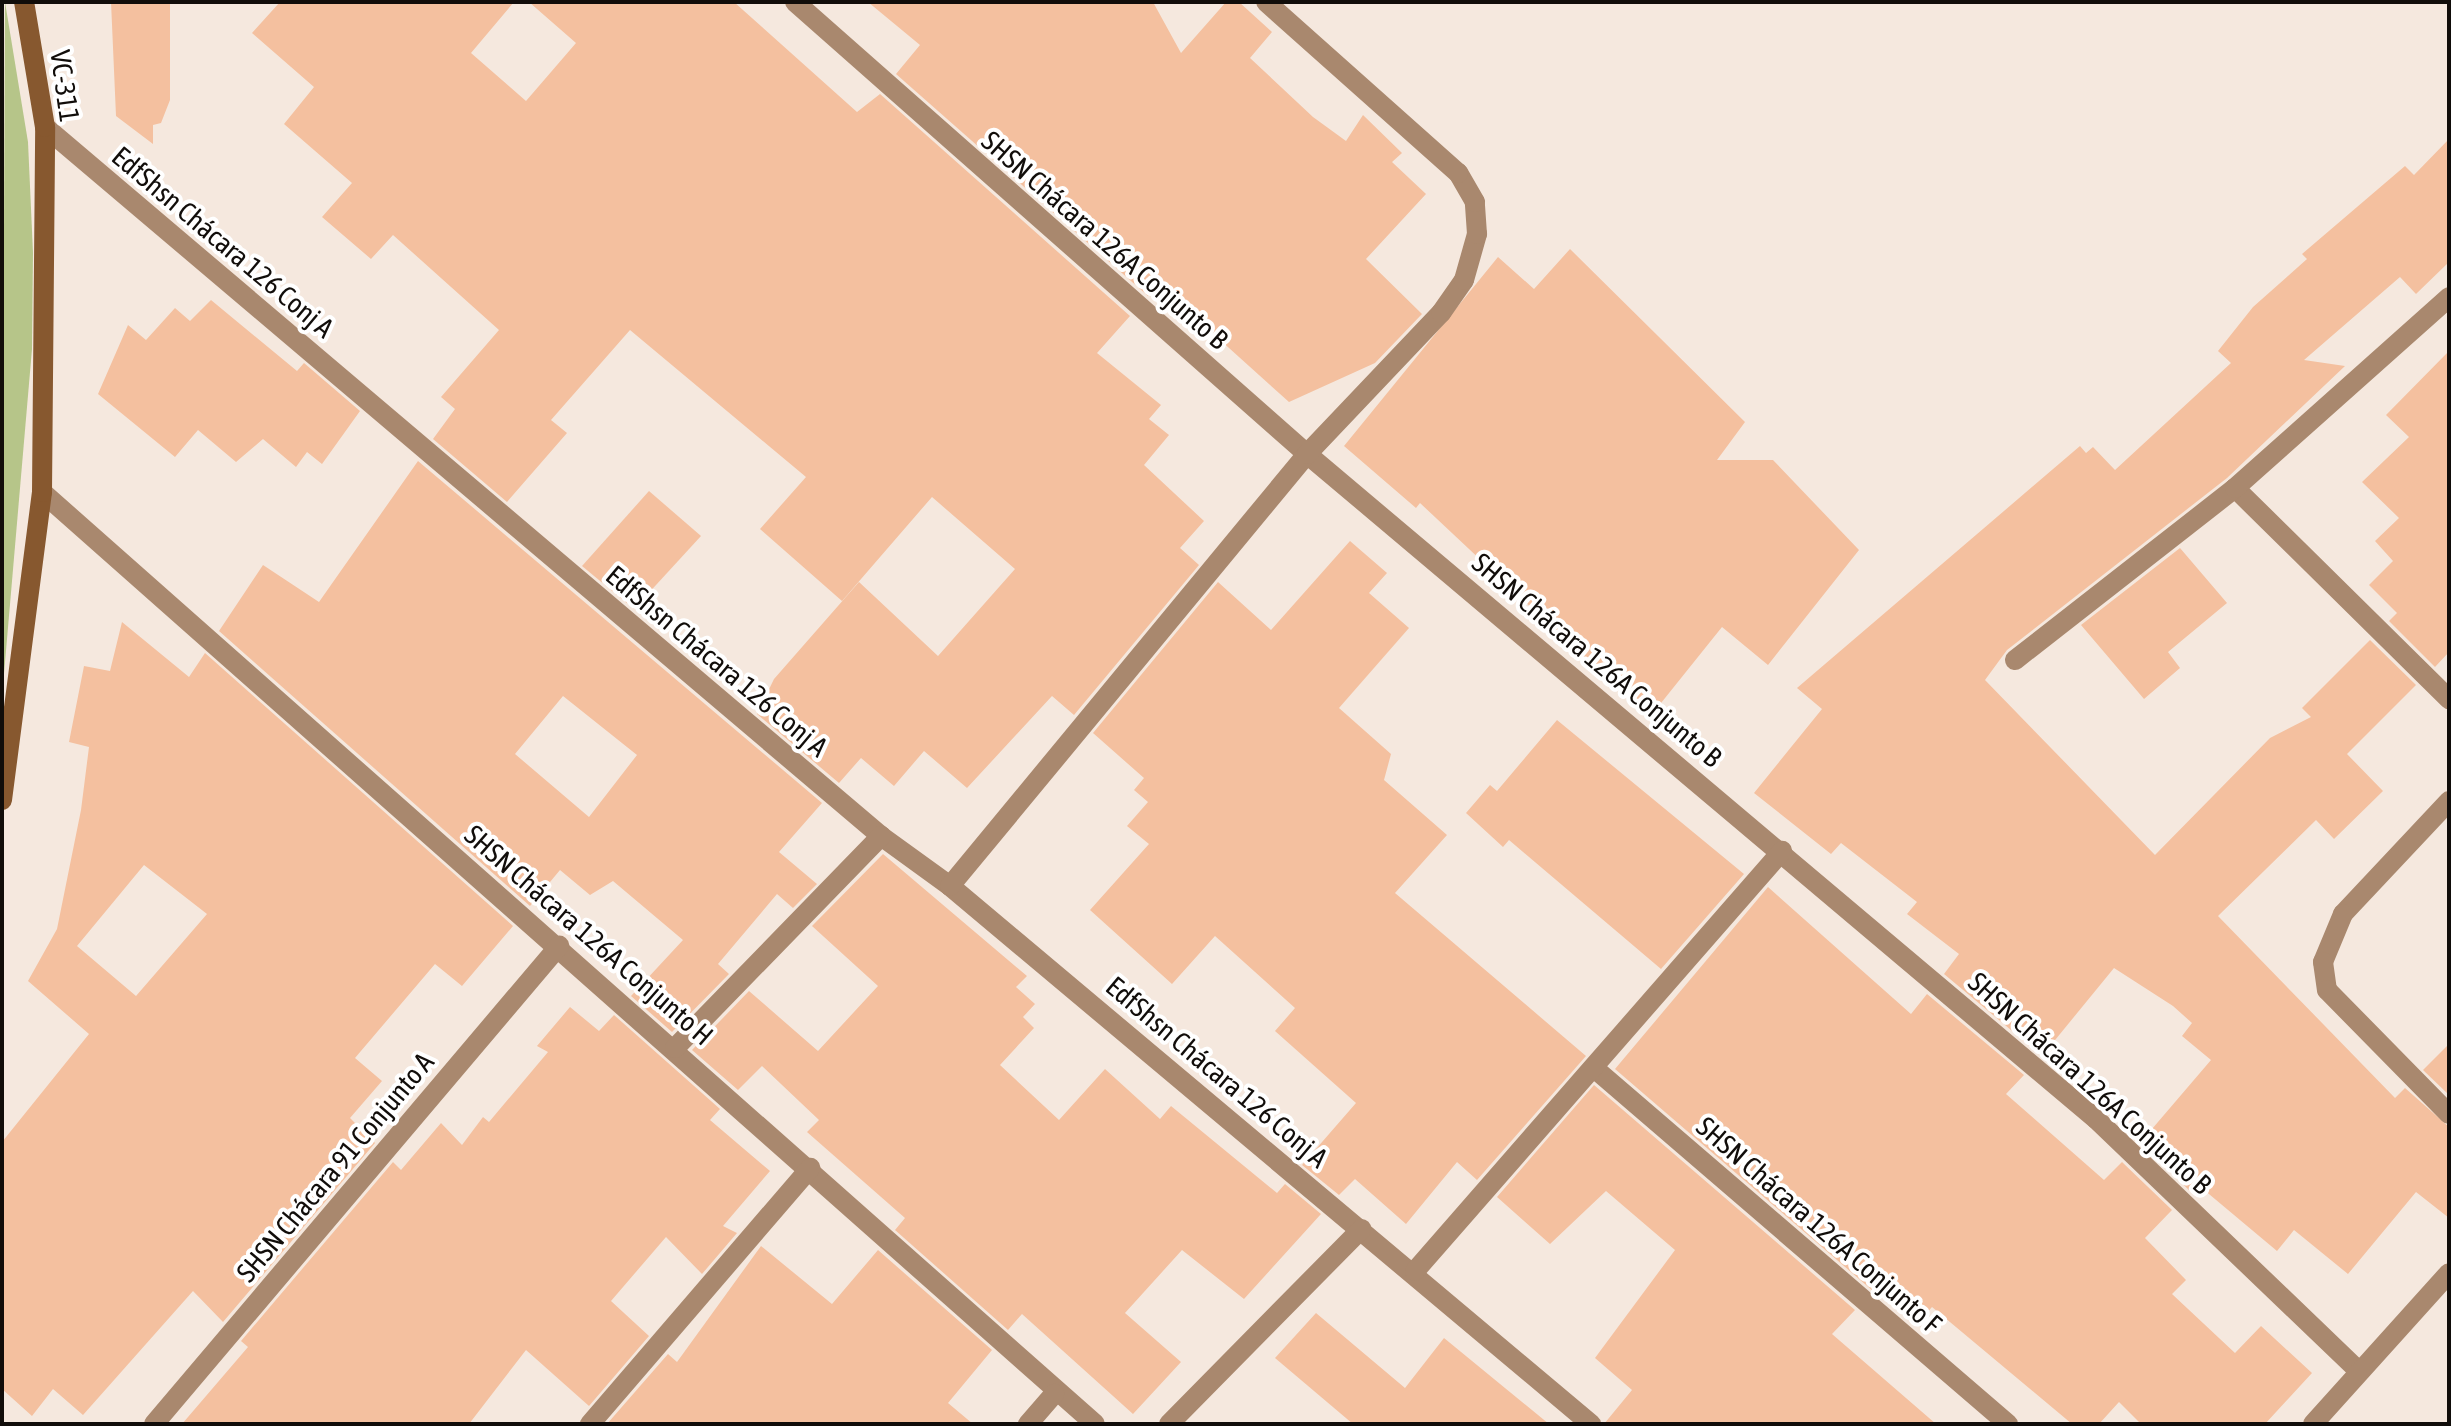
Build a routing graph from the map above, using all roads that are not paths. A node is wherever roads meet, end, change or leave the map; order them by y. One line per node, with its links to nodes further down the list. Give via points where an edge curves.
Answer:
1 (24, 2): 4 (main road, VC-311)
2 (795, 2): 6 (street, SHSN Chácara 126A Conjunto B)
3 (1266, 2): 6 (street, via 1458,173 1475,202 1477,234 1464,280 1441,313)
4 (45, 127): 8 (main road, VC-311); 13 (street, EdfShsn Chácara 126 Conj A)
5 (2449, 297): 7 (street)
6 (1307, 454): 14 (street, SHSN Chácara 126A Conjunto B); 15 (street)
7 (2235, 488): 9 (street); 10 (street)
8 (42, 492): 11 (main road, VC-311); 16 (street, SHSN Chácara 126A Conjunto H)
9 (2015, 660)
10 (2449, 699)
11 (2, 800)
12 (2449, 801): 19 (street, via 2343,914 2323,962 2327,990)
13 (881, 836): 15 (street, EdfShsn Chácara 126 Conj A); 17 (street)
14 (1782, 851): 18 (street); 24 (street, SHSN Chácara 126A Conjunto B, via 2096,1119)
15 (950, 886): 21 (street, EdfShsn Chácara 126 Conj A)
16 (559, 946): 17 (street, SHSN Chácara 126A Conjunto H); 26 (street, SHSN Chácara 91 Conjunto A)
17 (675, 1048): 20 (street, SHSN Chácara 126A Conjunto H)
18 (1594, 1068): 22 (street); 32 (street, SHSN Chácara 126A Conjunto F)
19 (2449, 1114)
20 (810, 1168): 25 (street, SHSN Chácara 126A Conjunto H); 27 (street)
21 (1361, 1229): 22 (street, EdfShsn Chácara 126 Conj A); 30 (street)
22 (1415, 1271): 31 (street, EdfShsn Chácara 126 Conj A)
23 (2449, 1273): 24 (street)
24 (2357, 1369): 33 (street)
25 (1054, 1394): 28 (street); 29 (street, SHSN Chácara 126A Conjunto H)
26 (154, 1424)
27 (590, 1424)
28 (1028, 1424)
29 (1095, 1424)
30 (1169, 1424)
31 (1591, 1424)
32 (2008, 1424)
33 (2313, 1424)

